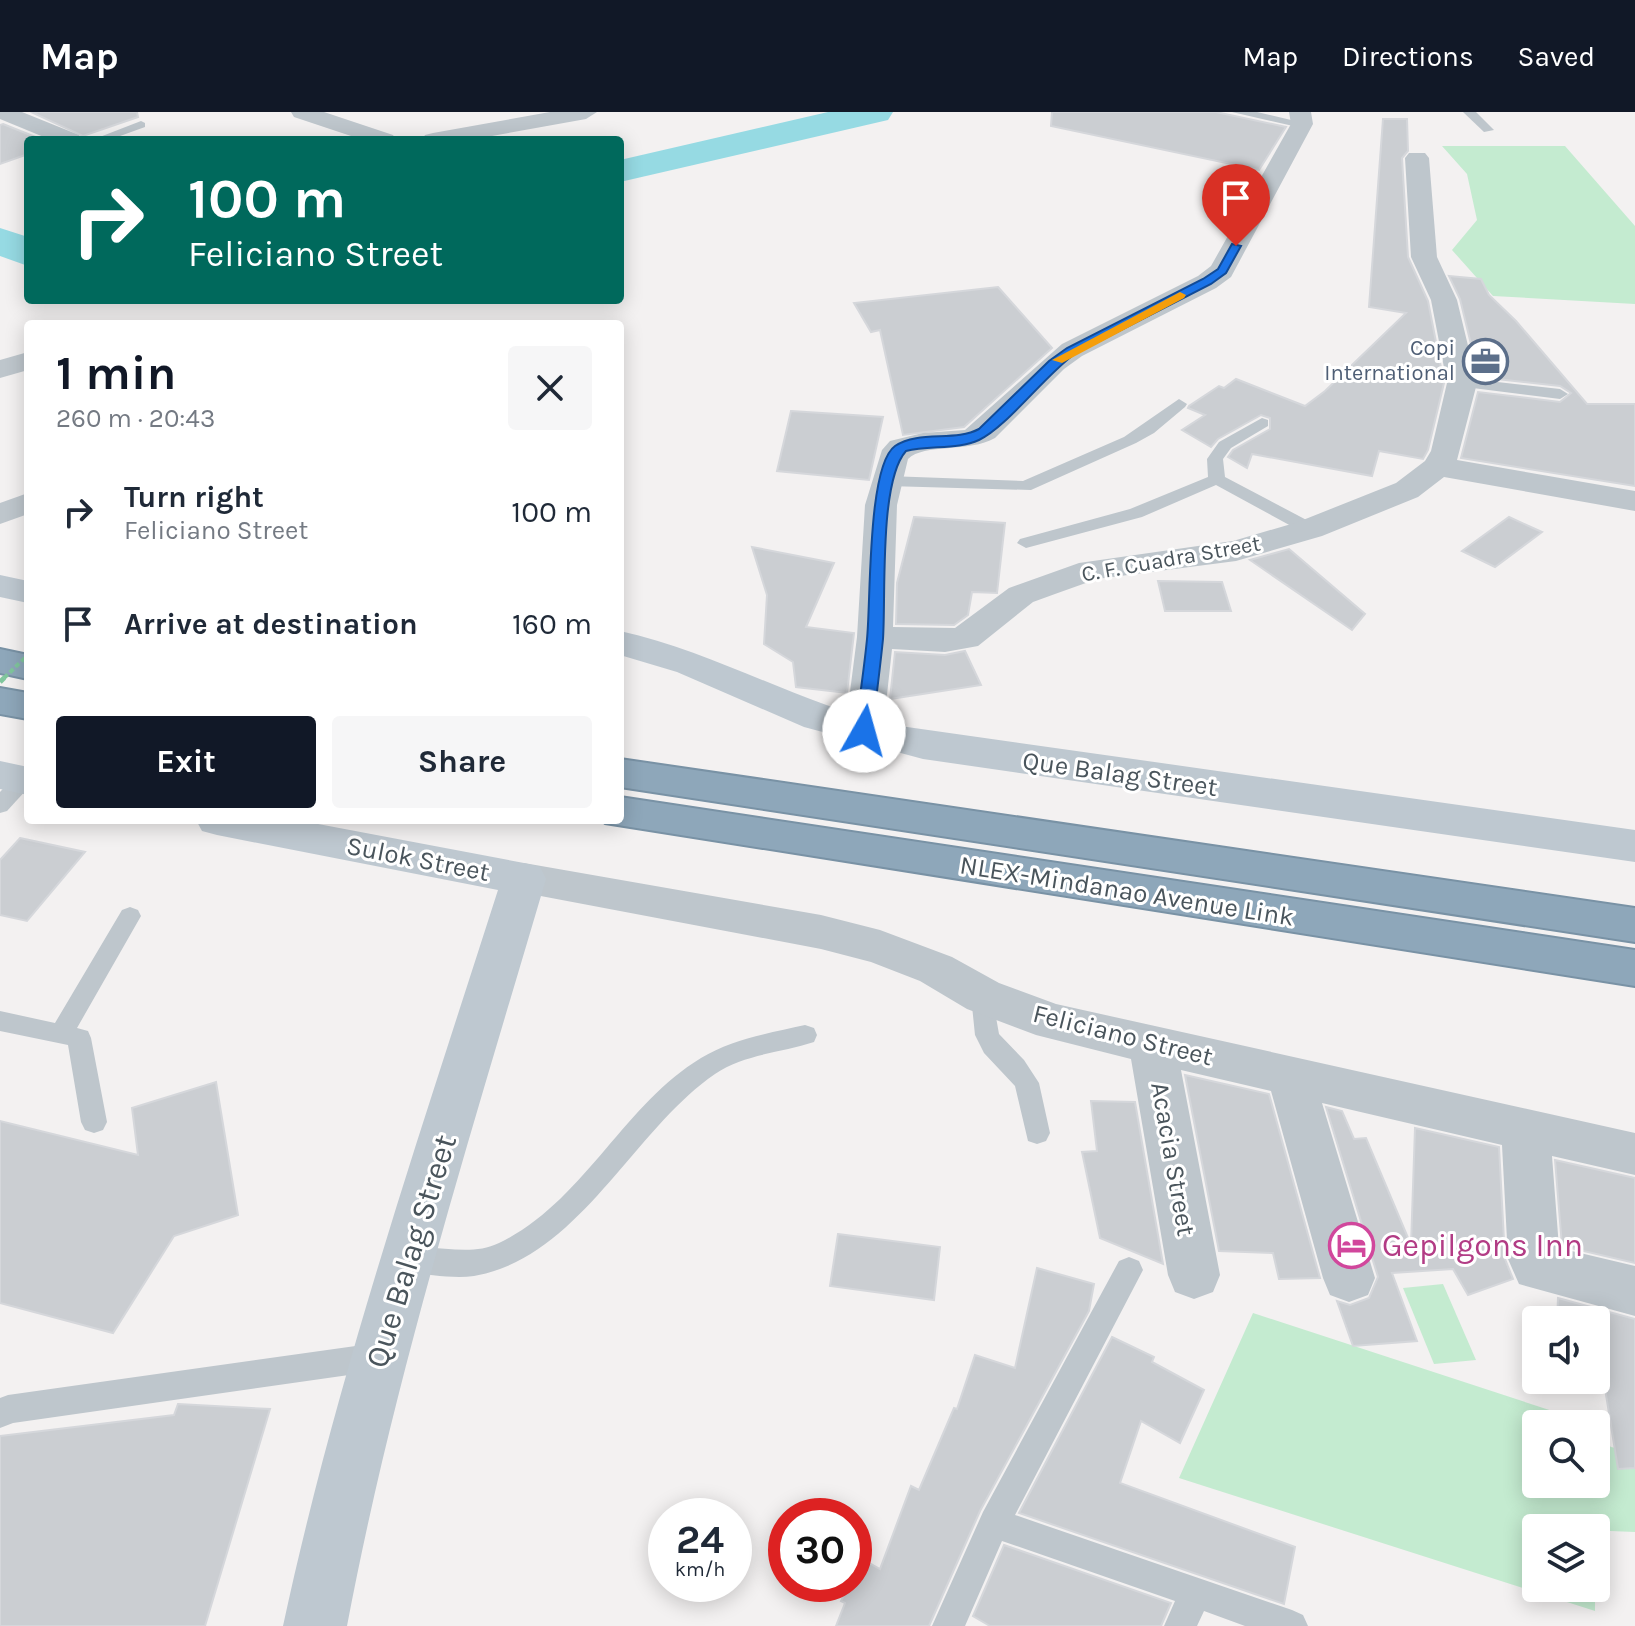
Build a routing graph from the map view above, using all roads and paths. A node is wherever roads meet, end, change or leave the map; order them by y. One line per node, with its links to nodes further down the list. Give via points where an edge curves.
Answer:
1 (3, 112): 9 (street)
2 (302, 112): 11 (street)
3 (585, 112): 12 (street)
4 (1238, 112): 6 (lane)
5 (1469, 112): 8 (lane)
6 (1301, 118): 22 (street, via 1222,271 1072,350 972,439 901,448 893,457)
7 (141, 125): 10 (lane)
8 (1488, 130)
9 (61, 136)
10 (109, 136)
11 (373, 136)
12 (455, 136)
13 (1417, 158): 16 (street, via 1424,257 1444,300)
14 (24, 362): 15 (street)
15 (0, 369)
16 (1462, 383): 17 (lane); 20 (street)
17 (1560, 394)
18 (1179, 404): 22 (lane, via 1130,440 1025,486)
19 (1262, 423): 21 (lane, via 1225,445 1215,459)
20 (1438, 466): 23 (street); 26 (street, C. F. Cuadra Street, via 1407,490)
21 (1217, 479): 26 (lane); 27 (lane, via 1136,513)
22 (888, 481): 30 (street, via 881,505)
23 (1635, 501)
24 (24, 505): 25 (street)
25 (0, 514)
26 (1310, 529): 30 (street, C. F. Cuadra Street, via 1236,551 1091,570 1021,595 965,638)
27 (1026, 543)
28 (0, 586): 29 (street)
29 (24, 591)
30 (875, 637): 38 (street)
31 (624, 644): 38 (street, Que Balag Street, via 652,649)
32 (24, 659): 35 (path, bridge)
33 (0, 661): 34 (highway)
34 (24, 666)
35 (0, 682)
36 (0, 701): 37 (highway)
37 (24, 705)
38 (864, 731): 42 (street, Que Balag Street, via 1072,768)
39 (624, 774): 45 (highway, NLEX-Mindanao Avenue Link)
40 (624, 813): 46 (highway, NLEX-Mindanao Avenue Link)
41 (238, 824): 43 (street, Sulok Street)
42 (1635, 846)
43 (524, 879): 47 (street, Feliciano Street, via 880,947 936,969); 57 (street, Que Balag Street)
44 (130, 916): 49 (lane)
45 (1635, 925)
46 (1635, 968)
47 (983, 996): 51 (street, Feliciano Street, via 1052,1022); 55 (lane, via 987,1035 1027,1083)
48 (0, 1021): 49 (lane)
49 (61, 1034): 53 (lane, via 79,1038)
50 (805, 1035): 57 (lane, via 747,1049 707,1066 546,1228 517,1250 476,1263)
51 (1152, 1043): 52 (street, Feliciano Street); 59 (street, Acacia Street)
52 (1290, 1074): 54 (street, Feliciano Street); 60 (street)
53 (94, 1122)
54 (1526, 1130): 56 (street, Feliciano Street); 61 (street, via 1538,1267)
55 (1037, 1133)
56 (1635, 1154)
57 (407, 1261): 62 (street, Que Balag Street)
58 (1129, 1270): 64 (lane)
59 (1194, 1275)
60 (1349, 1278)
61 (1635, 1291)
62 (378, 1356): 63 (lane); 66 (street, Que Balag Street)
63 (0, 1414)
64 (994, 1523): 65 (lane); 67 (lane)
65 (1195, 1594): 68 (lane); 69 (lane)
66 (315, 1626)
67 (948, 1626)
68 (1180, 1626)
69 (1292, 1626)

